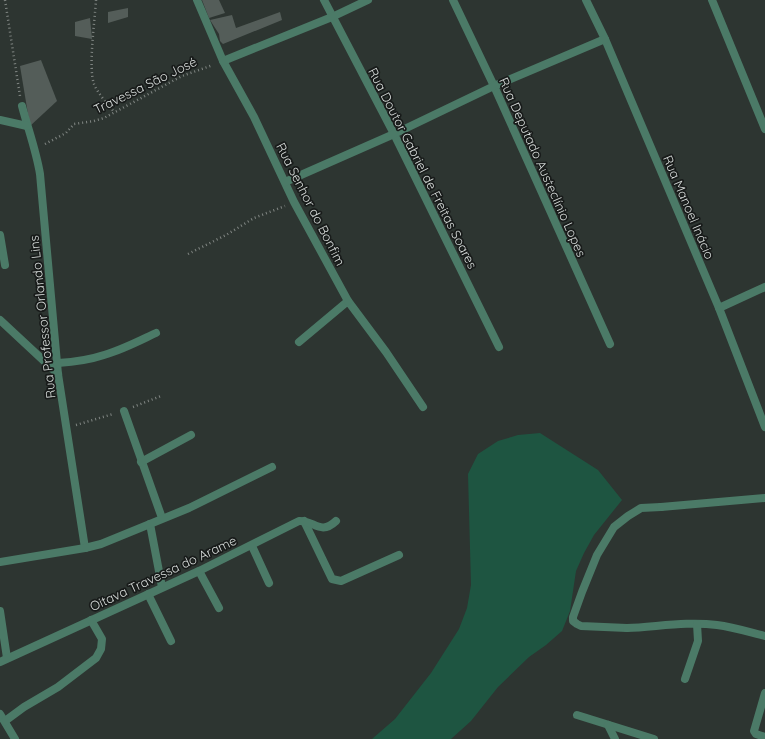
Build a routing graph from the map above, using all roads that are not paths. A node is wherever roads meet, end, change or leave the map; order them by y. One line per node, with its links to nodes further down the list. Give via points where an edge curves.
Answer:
1 (197, 0): 9 (street, Rua Senhor do Bonfim)
2 (324, 0): 7 (street, Rua Doutor Gabriel de Freitas Soares)
3 (368, 0): 7 (street)
4 (453, 0): 10 (street, Rua Deputado Austeclínio Lopes)
5 (586, 0): 8 (street, Rua Manoel Inácio)
6 (712, 0): 14 (street)
7 (332, 17): 9 (street); 15 (street, Rua Doutor Gabriel de Freitas Soares)
8 (605, 39): 10 (street); 21 (street, Rua Manoel Inácio)
9 (223, 61): 16 (street, Rua Senhor do Bonfim, via 254,117)
10 (494, 86): 15 (street); 25 (street, Rua Deputado Austeclínio Lopes)
11 (22, 106): 13 (street, Rua Professor Orlando Lins)
12 (0, 120): 13 (street)
13 (27, 126): 27 (street, Rua Professor Orlando Lins, via 35,148 42,186)
14 (765, 129)
15 (394, 134): 16 (street); 26 (street, Rua Doutor Gabriel de Freitas Soares)
16 (285, 182): 20 (street, Rua Senhor do Bonfim)
17 (0, 235): 18 (street)
18 (5, 265)
19 (765, 287): 21 (street)
20 (348, 301): 24 (street); 29 (street, Rua Senhor do Bonfim)
21 (719, 308): 31 (street, Rua Manoel Inácio)
22 (0, 320): 28 (street)
23 (156, 333): 27 (street, via 105,355)
24 (299, 342)
25 (610, 344)
26 (499, 347)
27 (58, 363): 28 (street, Rua Professor Orlando Lins)
28 (58, 374): 41 (street, Rua Professor Orlando Lins)
29 (423, 407)
30 (124, 411): 33 (street)
31 (765, 427)
32 (191, 435): 33 (street)
33 (141, 462): 36 (street)
34 (272, 467): 36 (street, via 189,508)
35 (765, 498): 51 (street, via 641,508 628,516 614,527 597,555 573,617 573,621 581,626 627,628)
36 (162, 518): 39 (street)
37 (336, 520): 38 (street, via 331,525 320,527)
38 (304, 521): 40 (street, Oitava Travessa do Arame, via 299,521); 42 (street, via 332,579 341,581)
39 (150, 524): 41 (street); 46 (street)
40 (252, 546): 44 (street, Oitava Travessa do Arame); 45 (street)
41 (85, 548): 43 (street)
42 (399, 555)
43 (0, 562)
44 (199, 571): 46 (street, Oitava Travessa do Arame); 48 (street)
45 (269, 583)
46 (162, 587): 47 (street, Oitava Travessa do Arame)
47 (148, 594): 50 (street, Oitava Travessa do Arame); 53 (street)
48 (219, 608)
49 (0, 611): 54 (street)
50 (91, 620): 54 (street, Oitava Travessa do Arame); 59 (street, via 102,639 101,649 96,658 58,687)
51 (697, 624): 52 (street, via 716,625); 55 (street, via 698,641)
52 (765, 636)
53 (171, 641)
54 (4, 660)
55 (685, 679)
56 (765, 693): 61 (street, via 754,731)
57 (0, 714): 59 (street)
58 (577, 715): 60 (street)
59 (4, 721): 62 (street)
60 (608, 725): 63 (street); 64 (street)
61 (765, 737)
62 (15, 739)
63 (615, 739)
64 (654, 739)

